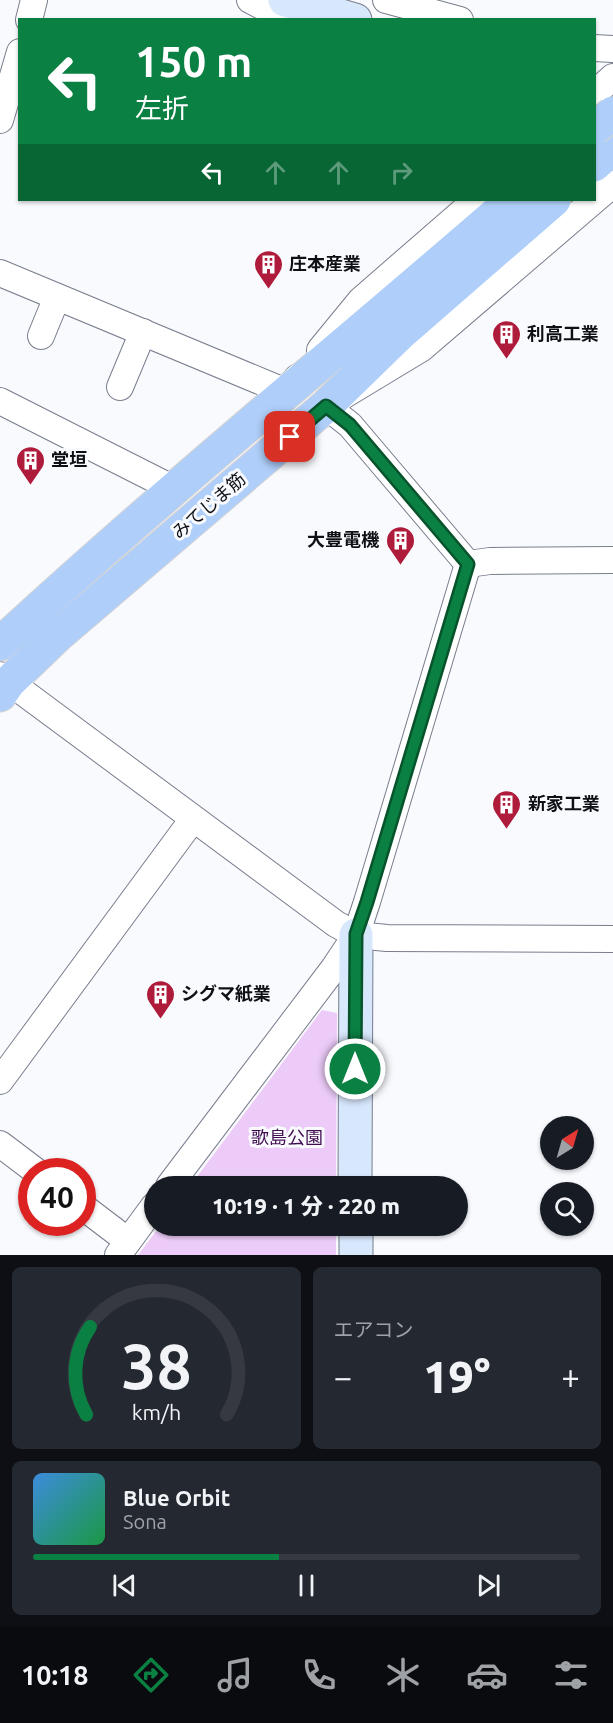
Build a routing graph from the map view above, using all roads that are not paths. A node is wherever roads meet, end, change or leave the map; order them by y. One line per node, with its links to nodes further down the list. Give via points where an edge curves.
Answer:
1 (34, 0): 5 (street)
2 (250, 0): 6 (street)
3 (285, 0): 7 (street)
4 (386, 0): 8 (street)
5 (30, 18)
6 (285, 18)
7 (348, 18)
8 (453, 18)
9 (596, 48): 10 (street)
10 (613, 49)
11 (18, 59): 16 (street)
12 (613, 77): 13 (street)
13 (596, 92)
14 (596, 104): 15 (street)
15 (613, 114): 17 (main road, bridge)
16 (0, 120)
17 (603, 148)
18 (608, 198): 29 (street, via 422,348)
19 (475, 201): 27 (street, via 361,300)
20 (511, 201): 27 (main road, みてじま筋)
21 (553, 201): 29 (main road, みてじま筋, via 401,333)
22 (0, 273): 23 (street)
23 (57, 297): 24 (street); 25 (street)
24 (143, 332): 26 (street); 27 (street)
25 (41, 336)
26 (120, 387)
27 (286, 392): 30 (main road, みてじま筋)
28 (0, 401): 30 (street)
29 (326, 406): 32 (street, via 350,425); 34 (main road, みてじま筋)
30 (174, 489): 33 (main road, みてじま筋)
31 (613, 560): 32 (street)
32 (468, 564): 36 (street)
33 (0, 644)
34 (3, 684): 35 (street)
35 (193, 819): 36 (street, via 336,924); 38 (street)
36 (356, 934): 37 (street, via 387,938); 41 (street); 42 (street)
37 (613, 939)
38 (0, 1082)
39 (0, 1144): 40 (street)
40 (18, 1158)
41 (177, 1176)
42 (355, 1176)
43 (96, 1220): 46 (street)
44 (144, 1220): 46 (street)
45 (356, 1236): 47 (street)
46 (123, 1248)
47 (356, 1255)

